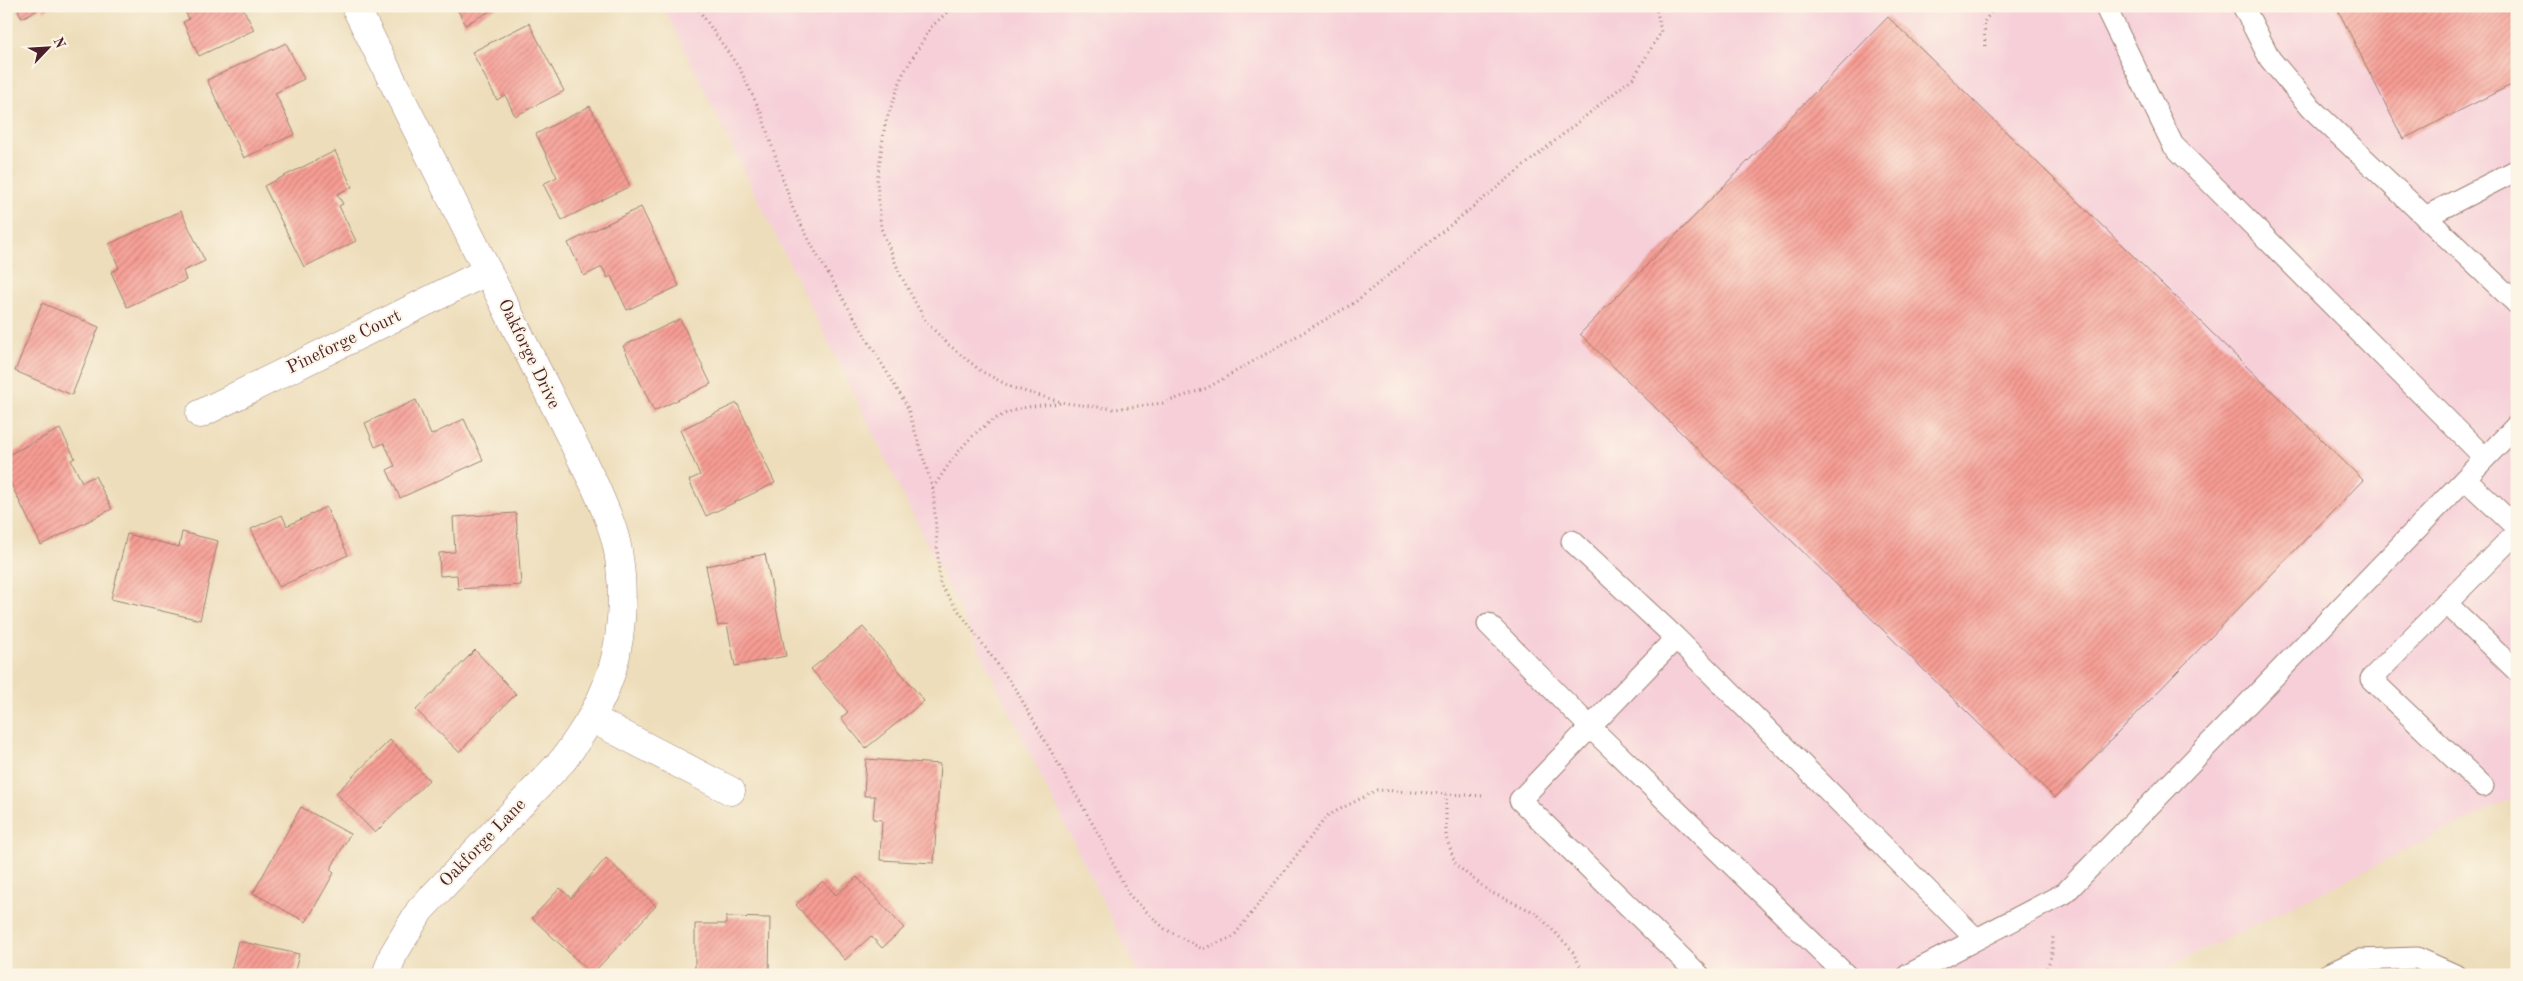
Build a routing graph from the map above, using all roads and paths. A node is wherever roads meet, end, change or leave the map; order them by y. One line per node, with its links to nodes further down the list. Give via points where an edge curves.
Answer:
1 (355, 6): 11 (street, Oakforge Drive)
2 (696, 6): 18 (path, via 742,71 793,209 906,406)
3 (954, 6): 13 (path, via 931,27 903,74 885,124 877,181 880,228 926,322 949,345 981,371 1013,388)
4 (1656, 6): 13 (path, via 1661,32 1634,77 1354,303 1207,388 1163,403 1115,410)
5 (1995, 6): 8 (path, via 1984,22)
6 (2105, 6): 16 (lane, via 2173,145)
7 (2243, 6): 10 (lane, via 2270,59 2312,109)
8 (1985, 46)
9 (2517, 170): 10 (lane)
10 (2425, 217): 12 (lane)
11 (488, 271): 14 (street, Pineforge Court); 25 (street, Oakforge Drive, via 595,486 618,550 621,585 616,652 607,686)
12 (2517, 304)
13 (1065, 402): 18 (path, via 1020,409 992,419 955,452)
14 (200, 414)
15 (2517, 425): 16 (lane)
16 (2485, 458): 17 (lane)
17 (2465, 479): 19 (lane); 31 (lane, via 2065,893)
18 (933, 488): 29 (path, via 940,585 1016,690 1099,835 1129,895 1165,929 1202,949 1233,937 1327,816 1376,790)
19 (2517, 530): 21 (lane)
20 (1572, 541): 23 (lane)
21 (2446, 603): 24 (lane); 27 (lane, via 2371,679)
22 (1488, 624): 26 (lane)
23 (1676, 638): 26 (lane); 32 (lane)
24 (2517, 671)
25 (591, 718): 28 (street); 33 (street, Oakforge Lane, via 564,759 420,910 392,955)
26 (1590, 727): 35 (lane, via 1520,800); 36 (lane)
27 (2483, 786)
28 (731, 791)
29 (1446, 794): 30 (path); 34 (path, via 1446,838 1456,865 1490,892 1536,913 1571,949)
30 (1484, 796)
31 (2052, 899): 32 (lane); 38 (path, via 2053,951 2045,972)
32 (1976, 940): 37 (lane)
33 (386, 975)
34 (1585, 975)
35 (1699, 975)
36 (1846, 975)
37 (1908, 975)
38 (2040, 975)
39 (2327, 975): 40 (lane, via 2359,960 2417,958)
40 (2455, 975)

